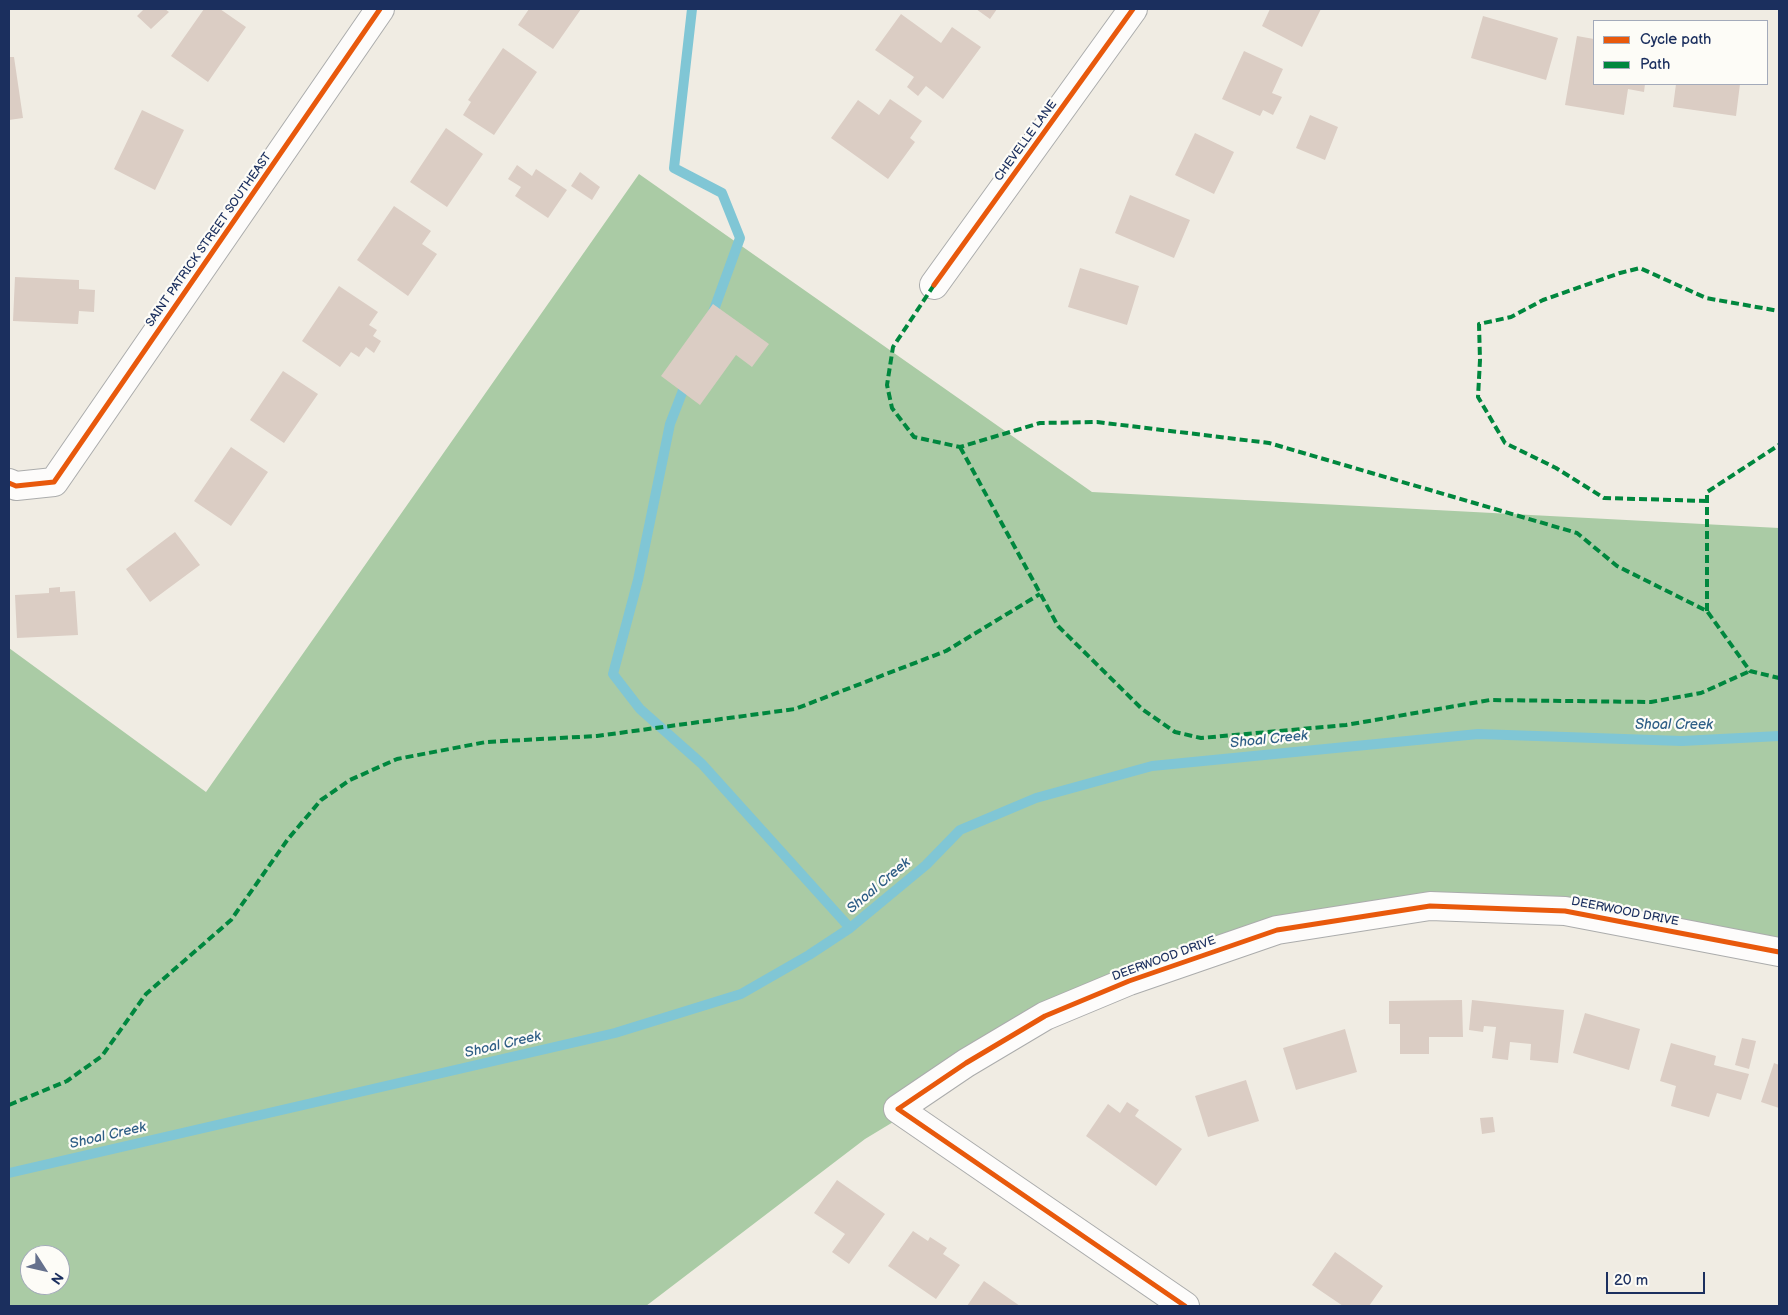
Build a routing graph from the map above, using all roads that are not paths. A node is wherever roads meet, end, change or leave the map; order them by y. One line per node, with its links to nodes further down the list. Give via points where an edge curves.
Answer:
1 (380, 9): 4 (street, SAINT PATRICK STREET SOUTHEAST, via 54,482 16,486)
2 (1133, 9): 3 (street, CHEVELLE LANE)
3 (934, 285)
4 (9, 483)
5 (1779, 952): 6 (street, DEERWOOD DRIVE, via 1565,911 1430,906 1277,930 1129,981 1045,1016 966,1063 898,1109)
6 (1185, 1306)

